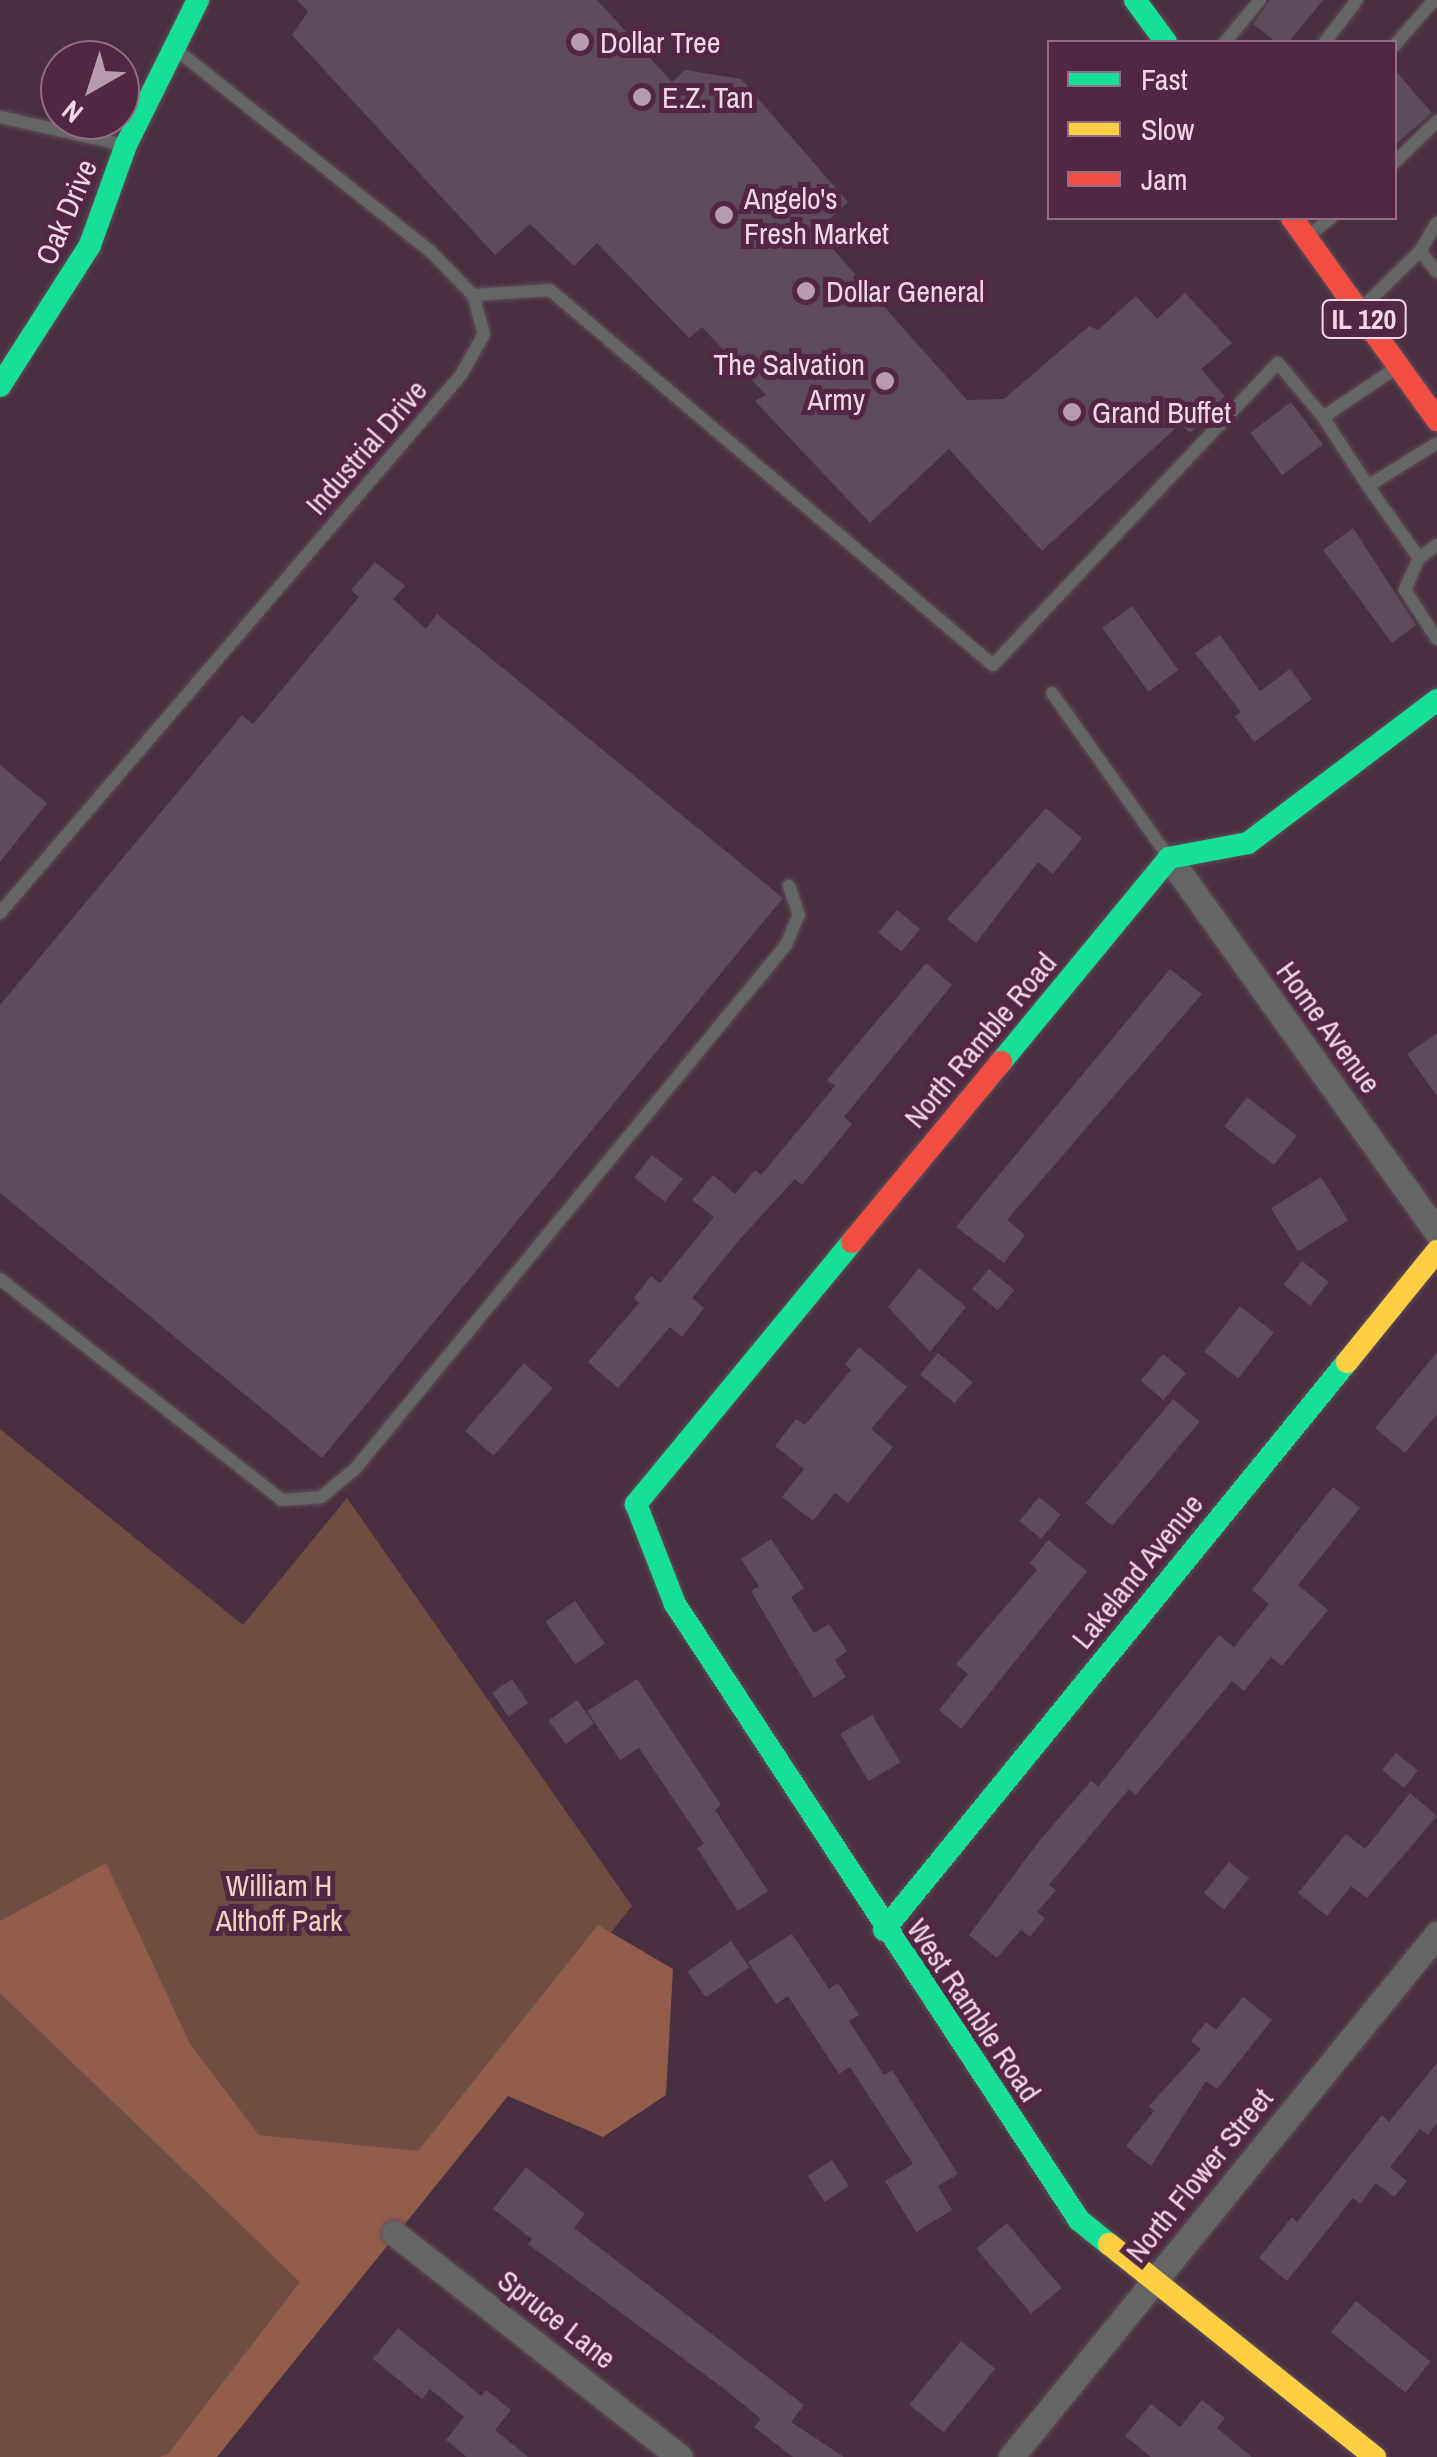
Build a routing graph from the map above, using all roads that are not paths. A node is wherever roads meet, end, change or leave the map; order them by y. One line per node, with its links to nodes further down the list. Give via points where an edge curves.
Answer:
1 (198, 0): 10 (street, Oak Drive)
2 (1135, 0): 6 (street)
3 (1260, 0): 7 (lane)
4 (1357, 0): 8 (lane)
5 (1434, 0): 9 (lane)
6 (1165, 40)
7 (1227, 40)
8 (1327, 40)
9 (1397, 43)
10 (174, 48): 13 (street, Oak Drive); 21 (lane, via 430,251)
11 (0, 117): 13 (lane)
12 (1437, 121): 14 (lane)
13 (126, 146): 24 (street, Oak Drive, via 90,245)
14 (1397, 160)
15 (1293, 220): 18 (street, IL 120)
16 (1328, 220): 18 (lane)
17 (1437, 224): 19 (lane)
18 (1306, 238): 22 (street, IL 120)
19 (1420, 251): 20 (lane); 22 (lane)
20 (1437, 272)
21 (473, 295): 25 (lane, via 550,290 993,665 1278,363); 36 (lane, Industrial Drive, via 484,334 461,374)
22 (1359, 312): 23 (street, IL 120)
23 (1399, 366): 25 (lane); 26 (street, IL 120)
24 (0, 386)
25 (1323, 417): 28 (lane)
26 (1437, 420)
27 (1437, 443): 28 (lane)
28 (1368, 486): 30 (lane)
29 (1437, 545): 30 (lane)
30 (1419, 558): 31 (lane, via 1405,590)
31 (1437, 639)
32 (1052, 693): 34 (lane)
33 (1437, 700): 34 (street, via 1248,843)
34 (1169, 858): 37 (street, Home Avenue); 40 (street, North Ramble Road)
35 (790, 886): 39 (lane, via 798,916 786,946 368,1454 321,1497 282,1500)
36 (0, 913)
37 (1437, 1233)
38 (1437, 1250): 41 (street, Lakeland Avenue)
39 (0, 1278)
40 (636, 1504): 41 (street, West Ramble Road, via 675,1604)
41 (884, 1930): 44 (street, West Ramble Road, via 1079,2220)
42 (1437, 1934): 44 (street, North Flower Street)
43 (394, 2232): 45 (street, Spruce Lane)
44 (1155, 2281): 46 (street, North Flower Street); 47 (street, West Ramble Road)
45 (680, 2457)
46 (1011, 2457)
47 (1375, 2457)

